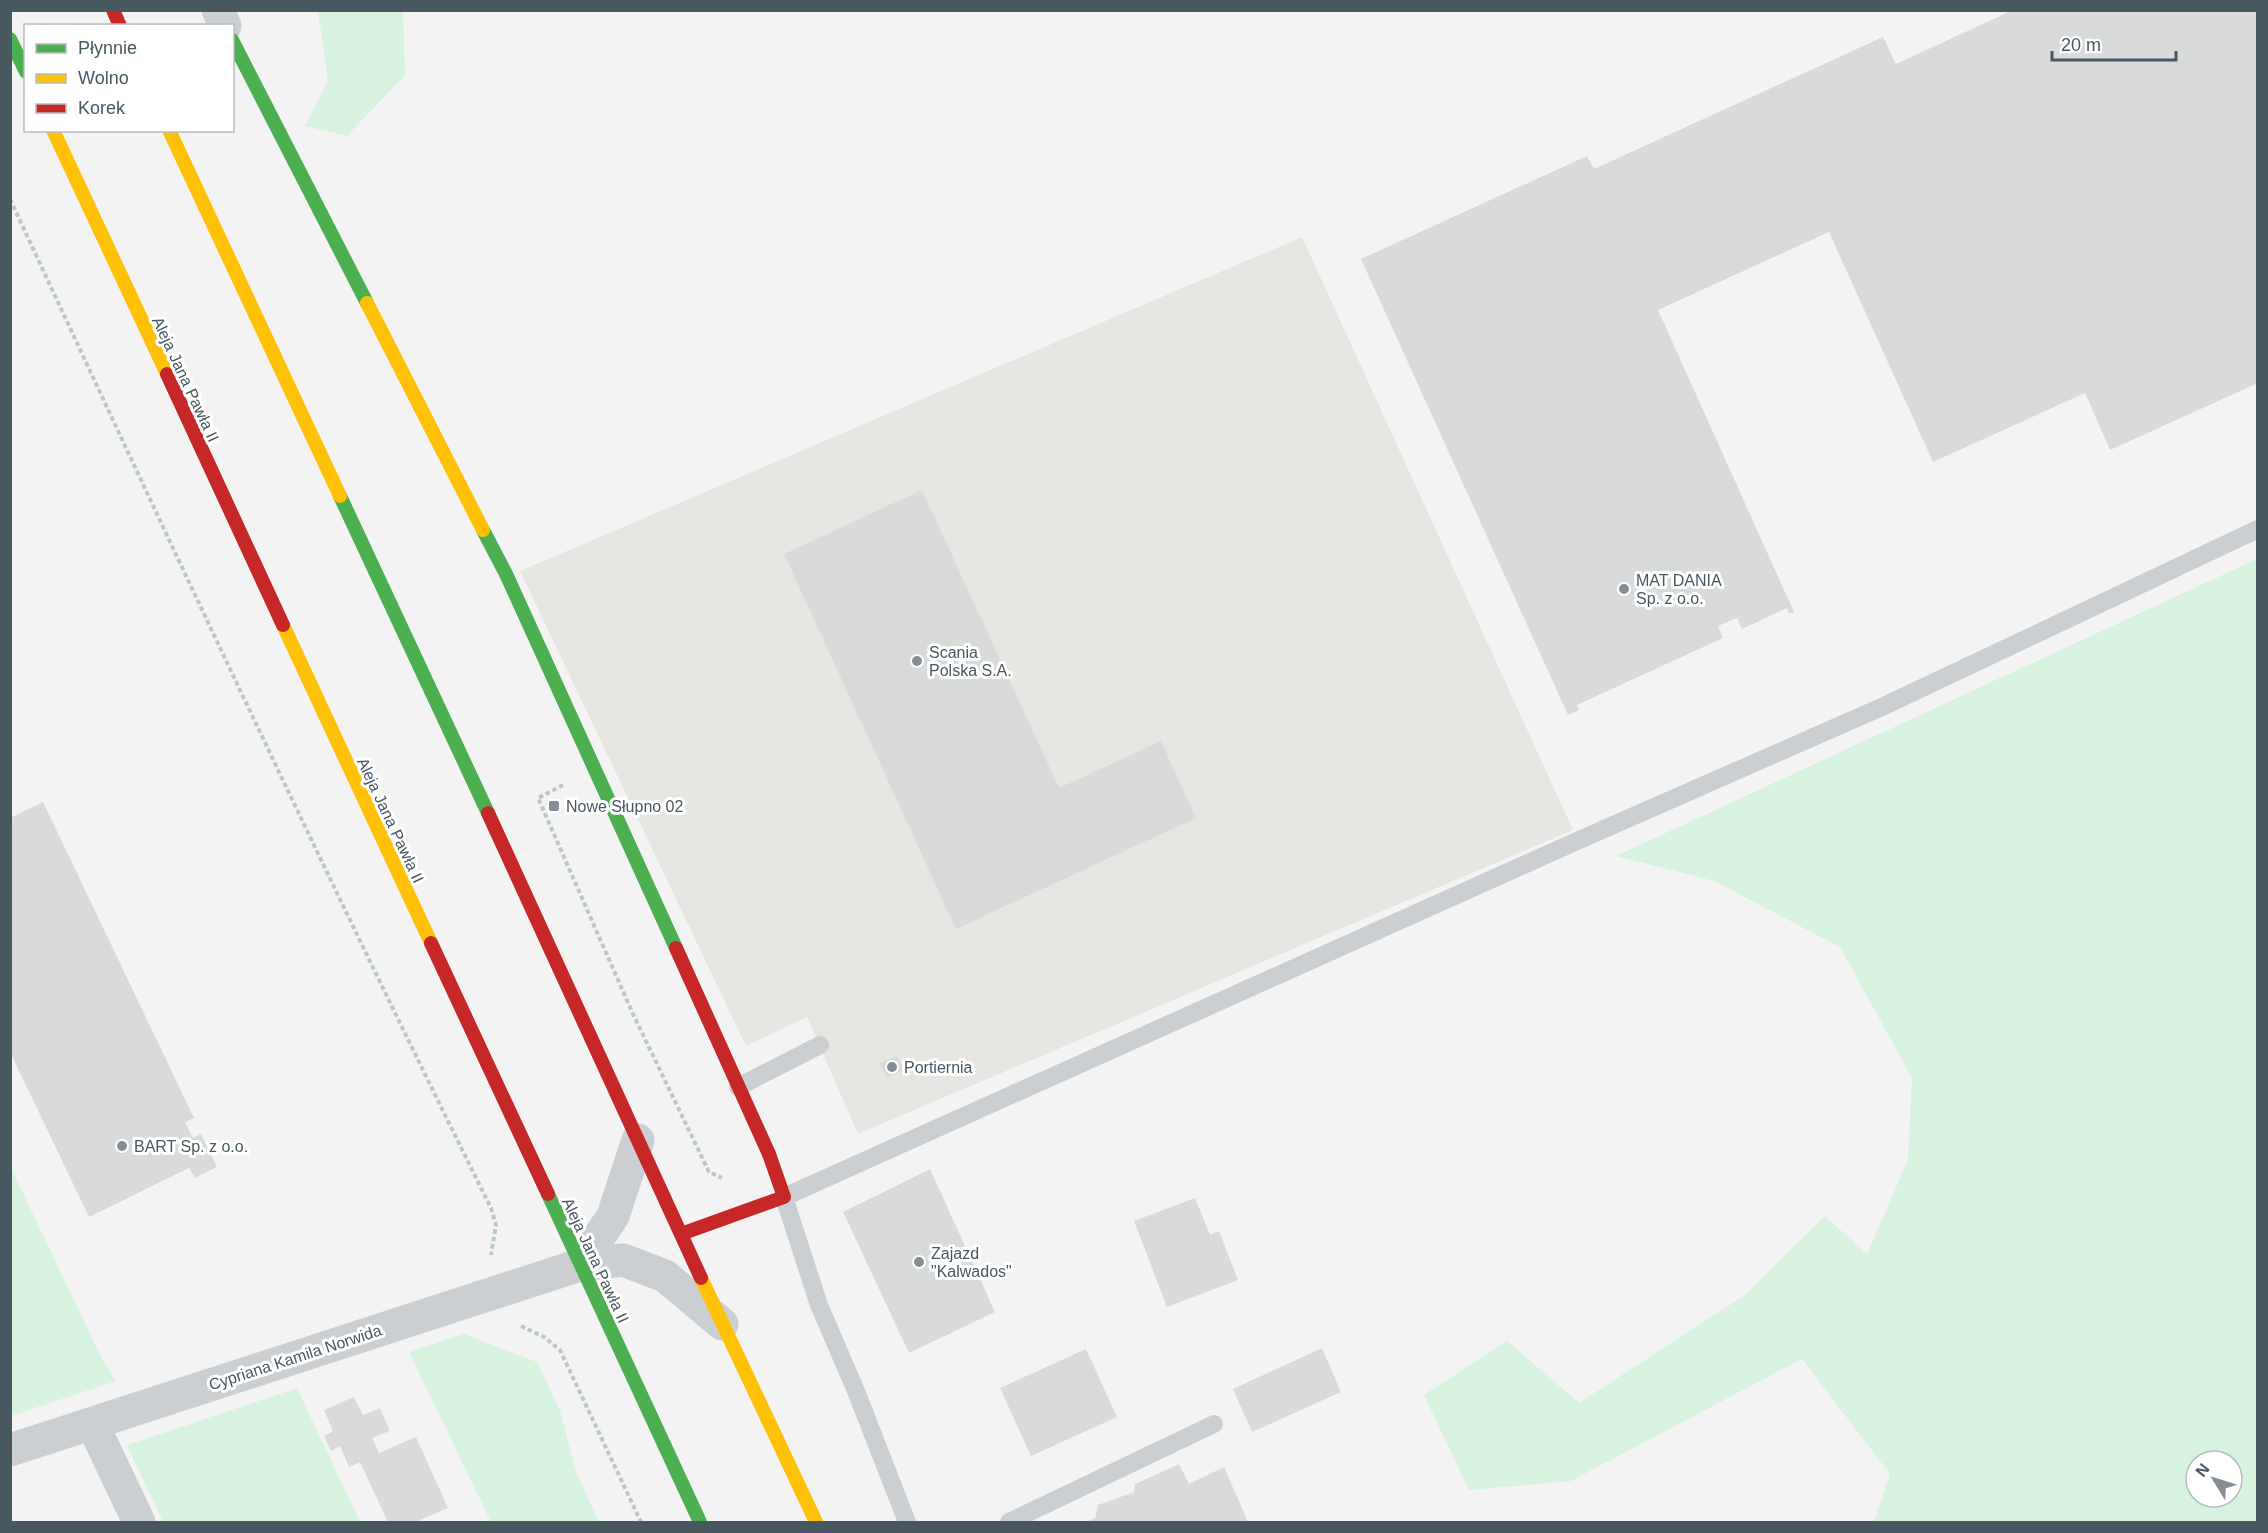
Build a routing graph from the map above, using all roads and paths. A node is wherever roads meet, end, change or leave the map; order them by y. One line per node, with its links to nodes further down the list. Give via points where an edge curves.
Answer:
1 (113, 10): 3 (main road)
2 (218, 10): 4 (street)
3 (119, 24)
4 (224, 24)
5 (10, 39): 7 (main road)
6 (234, 44): 12 (main road, via 506,574)
7 (24, 68)
8 (54, 132): 20 (main road, Aleja Jana Pawła II)
9 (170, 132): 15 (main road)
10 (10, 199): 19 (path, via 160,522 491,1208 496,1226)
11 (2258, 529): 17 (lane, via 1884,706)
12 (596, 769): 14 (main road); 16 (path, via 538,798 633,1014 709,1172 727,1180)
13 (820, 1045): 14 (lane)
14 (738, 1087): 16 (main road)
15 (638, 1140): 18 (main road); 20 (street, via 613,1216)
16 (772, 1164): 17 (main road)
17 (784, 1197): 18 (main road); 30 (lane, via 819,1305)
18 (681, 1234): 22 (main road)
19 (491, 1257)
20 (580, 1265): 22 (street, Cypriana Kamila Norwida, via 623,1260 665,1276); 24 (street, Cypriana Kamila Norwida); 28 (main road, Aleja Jana Pawła II)
21 (514, 1322): 27 (path, via 560,1350)
22 (722, 1324): 29 (main road)
23 (1214, 1424): 31 (lane)
24 (93, 1425): 25 (street, Cypriana Kamila Norwida); 26 (street)
25 (10, 1450)
26 (139, 1522)
27 (641, 1522)
28 (700, 1522)
29 (816, 1522)
30 (907, 1522)
31 (1010, 1522)

